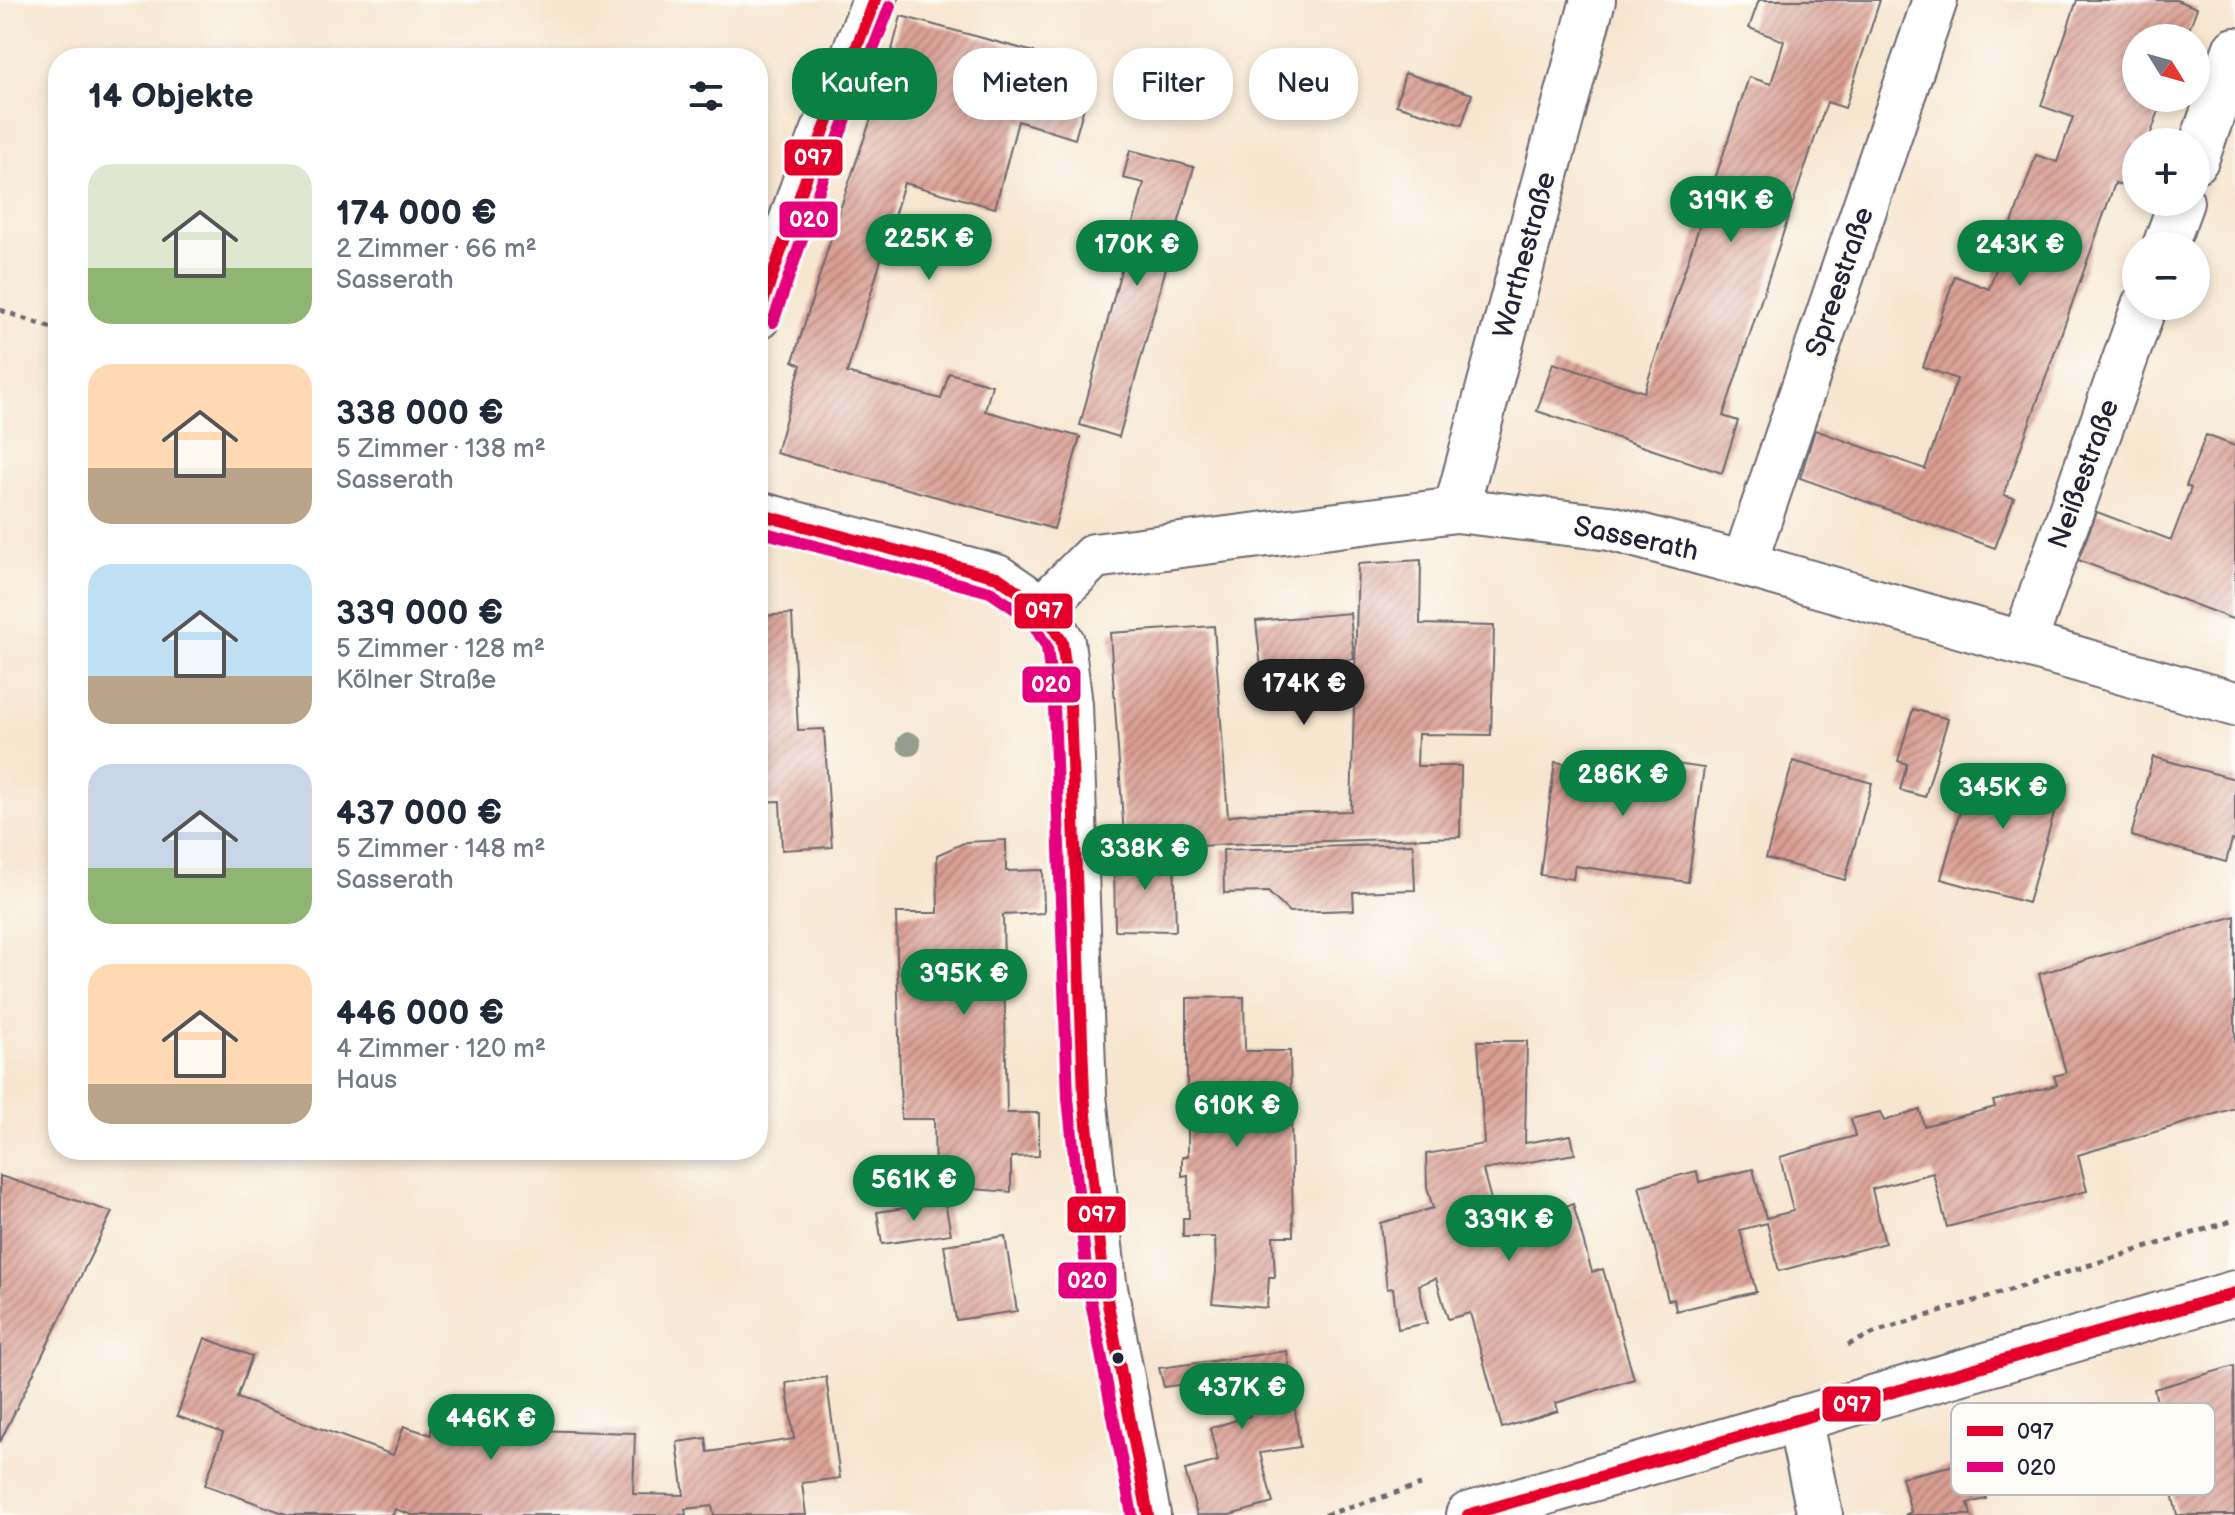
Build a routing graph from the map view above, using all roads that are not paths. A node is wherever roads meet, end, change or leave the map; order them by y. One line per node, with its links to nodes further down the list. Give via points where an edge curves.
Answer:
1 (875, 0): 6 (street)
2 (1593, 0): 8 (street, Warthestraße)
3 (1935, 0): 10 (street, Spreestraße)
4 (2235, 50): 5 (street)
5 (2207, 128)
6 (768, 288)
7 (2139, 320): 12 (street, Neißestraße)
8 (1456, 510): 10 (street, Sasserath, via 1610,528); 11 (street, Sasserath, via 1094,556)
9 (768, 517): 11 (street, via 997,577)
10 (1744, 564): 12 (street, Sasserath)
11 (1042, 608): 16 (street, via 1062,642 1070,705 1084,1096 1104,1283)
12 (2024, 643): 13 (street, Sasserath)
13 (2235, 704)
14 (2235, 1293): 15 (street)
15 (1799, 1419): 17 (street); 18 (street)
16 (1148, 1515)
17 (1468, 1515)
18 (1820, 1515)

